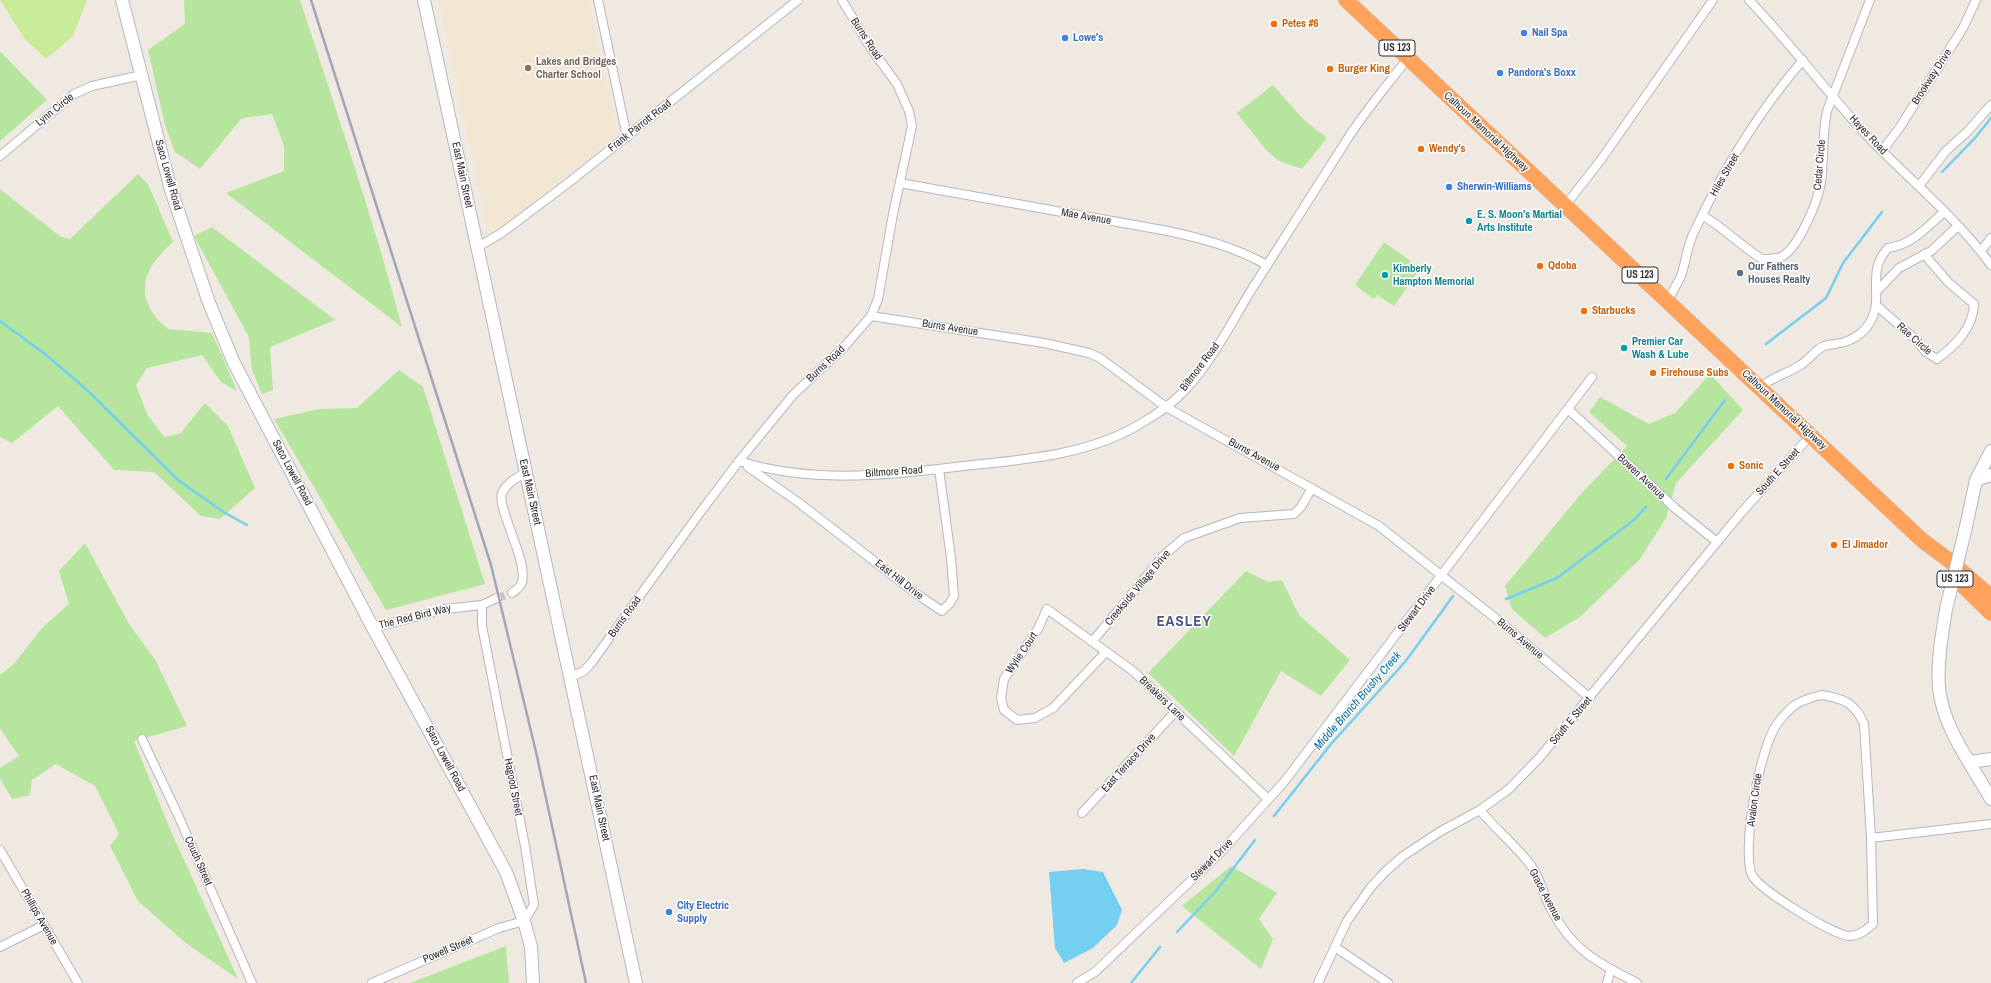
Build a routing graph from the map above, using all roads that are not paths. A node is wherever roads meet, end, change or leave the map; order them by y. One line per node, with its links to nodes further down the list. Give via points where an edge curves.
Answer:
1 (122, 0): 13 (street, Saco Lowell Road)
2 (424, 0): 26 (street, East Main Street)
3 (598, 0): 16 (street)
4 (842, 0): 19 (street, Burns Road, via 867,42 897,84 909,111 912,126)
5 (1346, 0): 11 (highway, Calhoun Memorial Highway / US 123)
6 (1713, 0): 21 (street, via 1600,161)
7 (1749, 0): 12 (street, Hayes Road)
8 (1870, 0): 14 (street, Cedar Circle)
9 (1976, 0): 17 (street, Brookway Drive, via 1964,28)
10 (796, 1): 16 (street, Frank Parrott Road)
11 (1408, 58): 21 (highway, Calhoun Memorial Highway / US 123); 30 (street, Biltmore Road, via 1344,143)
12 (1803, 60): 14 (street, Hayes Road); 23 (street, Hiles Street, via 1736,153)
13 (142, 75): 18 (street, Lynn Circle, via 92,86 74,94); 56 (street, Saco Lowell Road, via 171,190 208,300 233,361)
14 (1834, 97): 17 (street, Hayes Road); 23 (street, Cedar Circle, via 1824,129 1821,183 1816,202 1793,246 1781,257 1762,259 1739,244 1715,222)
15 (1991, 105): 20 (street, via 1946,152)
16 (627, 137): 26 (street, Frank Parrott Road, via 503,232)
17 (1882, 151): 20 (street, Hayes Road)
18 (0, 156)
19 (900, 183): 30 (street, Mae Avenue, via 1176,232 1234,248); 34 (street, Burns Road, via 878,299)
20 (1919, 186): 22 (street, Hayes Road)
21 (1565, 206): 32 (highway, Calhoun Memorial Highway / US 123)
22 (1944, 212): 24 (street, Hayes Road); 31 (street, via 1914,239 1900,247 1888,248 1881,256 1876,268)
23 (1702, 215): 32 (street, Hiles Street, via 1686,251 1681,275)
24 (1958, 226): 27 (street, Hayes Road); 28 (street, via 1931,251)
25 (1991, 238): 27 (street)
26 (478, 247): 43 (street, East Main Street)
27 (1981, 251): 29 (street, Hayes Road)
28 (1924, 254): 31 (street, via 1899,268); 33 (street, Rae Circle, via 1948,282 1974,304 1973,318 1951,349 1937,359 1926,352)
29 (1991, 264)
30 (1267, 265): 37 (street, Biltmore Road, via 1211,356 1185,390)
31 (1876, 292): 33 (street)
32 (1668, 300): 36 (highway, Calhoun Memorial Highway / US 123)
33 (1877, 306): 36 (street, via 1871,321 1859,337 1823,346 1800,365 1772,378)
34 (871, 316): 37 (street, Burns Avenue, via 1044,343 1089,353 1100,358); 41 (street, Burns Road, via 845,346 793,395)
35 (1592, 377): 38 (street, Stewart Drive)
36 (1759, 388): 39 (highway, Calhoun Memorial Highway / US 123)
37 (1166, 407): 42 (street, Biltmore Road, via 1139,425 1111,438 1077,449); 46 (street, Burns Avenue)
38 (1568, 409): 48 (street, Bowen Avenue, via 1676,509); 49 (street, Stewart Drive)
39 (1811, 435): 47 (highway, Calhoun Memorial Highway / US 123); 48 (street, South E Street)
40 (1991, 451): 45 (street)
41 (739, 461): 42 (street, Biltmore Road, via 765,469 831,476); 42 (street, East Hill Drive, via 942,611 954,596); 59 (street, Burns Road, via 592,662 584,671)
42 (938, 469)
43 (525, 473): 50 (street, via 507,485 502,494 502,504 519,555 523,581); 59 (street, East Main Street)
44 (1991, 475): 45 (street)
45 (1976, 480): 64 (street, bridge, via 1946,608 1939,661 1940,690 1946,717)
46 (1312, 488): 49 (street, Burns Avenue, via 1379,526); 57 (street, Creekside Village Drive, via 1294,514 1240,518 1184,538 1164,555)
47 (1923, 541): 51 (highway, Calhoun Memorial Highway / US 123); 55 (highway, Calhoun Memorial Highway / US 123, via 1938,562)
48 (1717, 542): 60 (street, South E Street)
49 (1442, 575): 60 (street, Burns Avenue); 66 (street, Stewart Drive, via 1284,782)
50 (512, 593)
51 (1991, 597)
52 (497, 598): 53 (street)
53 (482, 605): 56 (street, The Red Bird Way, via 445,609); 72 (street, Hagood Street, via 482,626 534,905)
54 (1047, 609): 57 (street, Breakers Lane); 58 (street, Wylie Court, via 1038,629 1004,679 1001,698 1004,710 1017,720 1035,718 1053,708)
55 (1991, 613)
56 (373, 628): 72 (street, Saco Lowell Road, via 506,872)
57 (1092, 642): 58 (street, Breakers Lane)
58 (1106, 652): 61 (street, Breakers Lane, via 1133,671)
59 (571, 677): 81 (street, East Main Street)
60 (1590, 698): 67 (street, South E Street, via 1509,789)
61 (1175, 712): 66 (street, Breakers Lane); 68 (street, East Terrace Drive)
62 (142, 739): 78 (street, Couch Street)
63 (1991, 759): 64 (street)
64 (1970, 762): 65 (street)
65 (1990, 796)
66 (1268, 799): 82 (street, Stewart Drive, via 1221,852 1095,972)
67 (1480, 810): 75 (street, South E Street, via 1435,835 1403,856 1386,871 1347,921); 76 (street, Grace Avenue, via 1532,868 1552,912 1566,932 1591,958)
68 (1082, 813)
69 (1991, 824): 70 (street)
70 (1871, 838): 70 (street, Avalon Circle, via 1873,924 1858,935 1848,936 1808,918 1767,890 1752,875 1749,850 1759,770 1767,742 1776,725 1800,700 1821,695 1836,697 1859,712 1864,724 1866,743)
71 (0, 850): 73 (street, Phillips Avenue)
72 (524, 921): 79 (street, Powell Street, via 499,928); 80 (street, via 531,948)
73 (44, 925): 74 (street); 77 (street, Phillips Avenue)
74 (0, 947)
75 (1336, 948): 83 (street, South E Street); 84 (street)
76 (1611, 969): 85 (street); 86 (street, Grace Avenue)
77 (78, 983)
78 (252, 983)
79 (372, 983)
80 (533, 983)
81 (636, 983)
82 (1077, 983)
83 (1318, 983)
84 (1388, 983)
85 (1607, 983)
86 (1637, 983)

